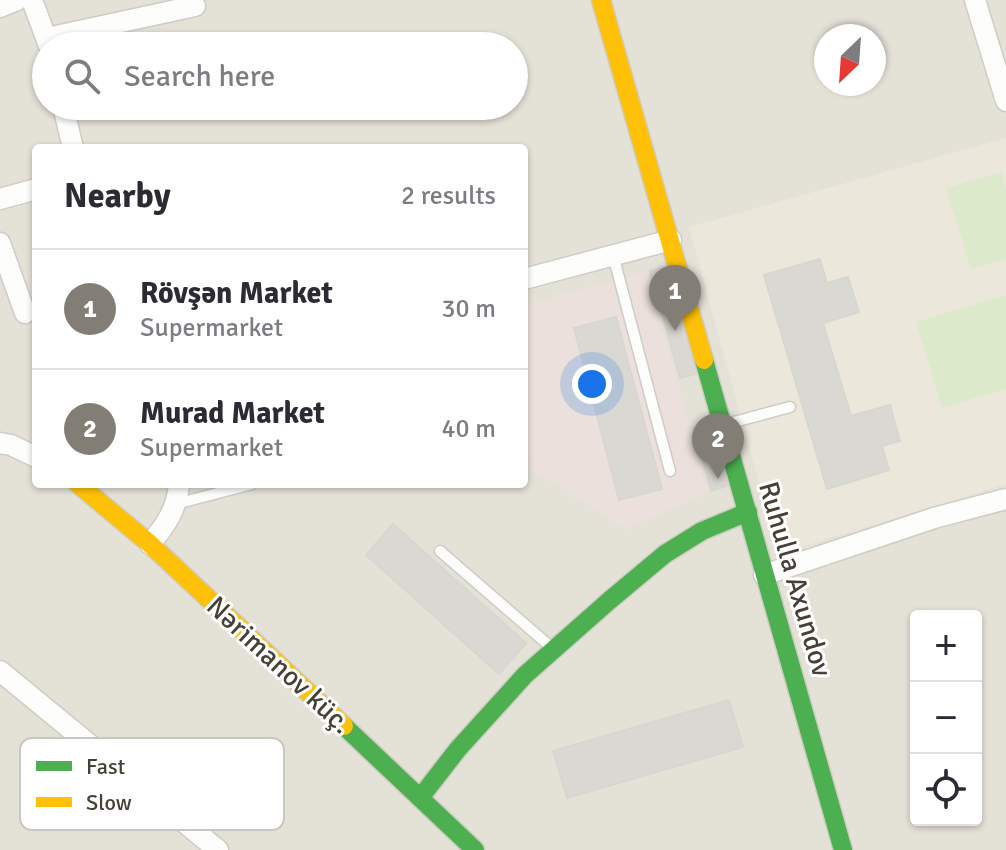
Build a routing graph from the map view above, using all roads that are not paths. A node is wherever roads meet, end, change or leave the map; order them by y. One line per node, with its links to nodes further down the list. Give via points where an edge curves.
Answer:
1 (17, 0): 6 (street)
2 (32, 0): 7 (street)
3 (601, 0): 14 (street, Ruhulla Axundov)
4 (975, 0): 9 (street)
5 (195, 6): 8 (street)
6 (0, 7)
7 (44, 32)
8 (89, 32)
9 (1006, 101)
10 (66, 120): 11 (street)
11 (72, 144)
12 (32, 190): 13 (street)
13 (0, 199)
14 (671, 240): 16 (street); 20 (street, Ruhulla Axundov)
15 (0, 243): 18 (street)
16 (613, 255): 17 (street); 23 (lane)
17 (528, 278)
18 (25, 313)
19 (790, 407): 20 (lane)
20 (723, 425): 28 (street, Ruhulla Axundov)
21 (0, 443): 22 (street)
22 (32, 455)
23 (670, 471)
24 (83, 488): 29 (street, Nərimanov küç.)
25 (222, 488): 26 (lane)
26 (177, 494): 29 (street, via 168,522)
27 (1006, 499): 31 (street)
28 (748, 512): 31 (street, Ruhulla Axundov); 32 (street, via 665,554)
29 (150, 544): 35 (street, Nərimanov küç.)
30 (440, 551): 32 (lane)
31 (764, 575): 39 (street, Ruhulla Axundov)
32 (554, 650): 35 (street, via 492,709)
33 (0, 671): 34 (street)
34 (80, 738)
35 (420, 798): 38 (street, Nərimanov küç.)
36 (189, 830): 37 (street)
37 (209, 847)
38 (475, 850)
39 (843, 850)

